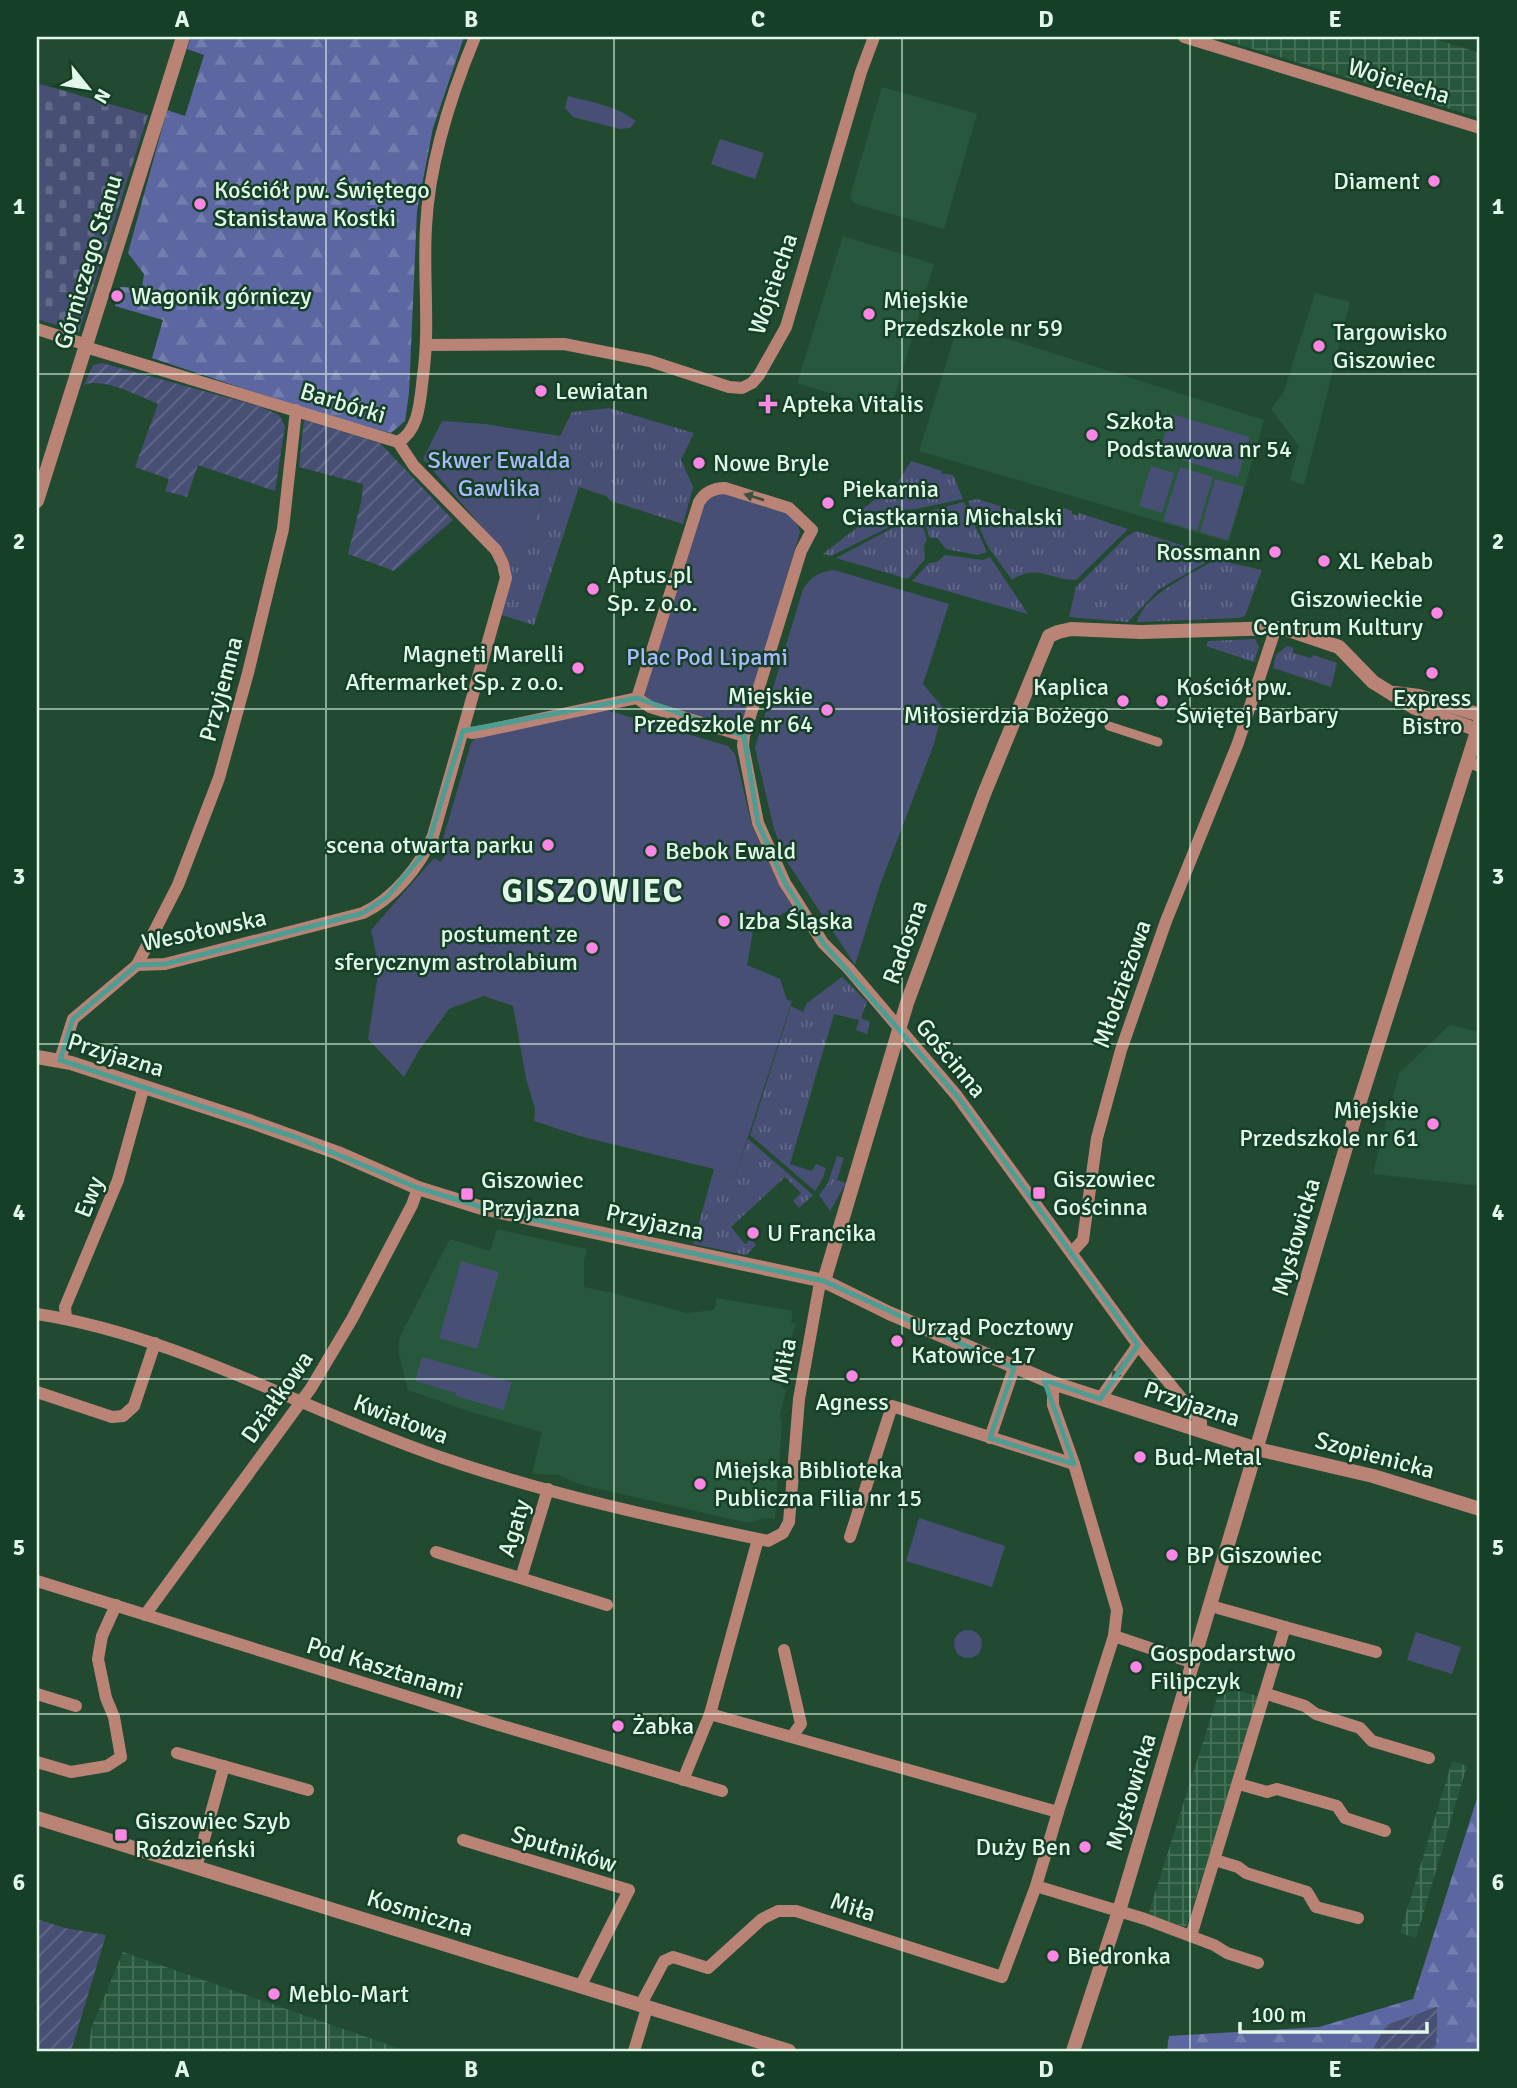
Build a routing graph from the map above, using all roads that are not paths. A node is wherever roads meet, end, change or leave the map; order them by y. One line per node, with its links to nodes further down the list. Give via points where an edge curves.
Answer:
1 (183, 37): 8 (street, Górniczego Stanu)
2 (475, 37): 7 (street, via 430,186)
3 (874, 37): 7 (street, Wojciecha, via 786,327 752,383 729,387 650,361 564,344)
4 (1184, 37): 5 (street, Wojciecha)
5 (1480, 128)
6 (37, 329): 8 (street, Barbórki)
7 (426, 345): 10 (street, via 415,422)
8 (85, 346): 9 (street, Barbórki); 11 (street, Górniczego Stanu)
9 (296, 410): 10 (street, Barbórki); 21 (street, Przyjemna, via 283,529 226,751 178,885)
10 (398, 442): 16 (street, Barbórki, via 414,466 496,550 503,564 506,578)
11 (37, 501)
12 (1276, 627): 14 (street, via 1336,645 1373,682 1415,708); 22 (street, Radosna, via 1141,632 1081,629 1046,639); 27 (street, Młodzieżowa, via 1238,743 1166,921 1121,1050 1097,1138 1083,1240)
13 (637, 698): 16 (street, via 484,731); 17 (street, via 650,707); 17 (street, one-way to 13, via 801,551 812,530 789,508 725,488 702,496)
14 (1480, 722): 19 (street, Mysłowicka)
15 (1109, 726): 18 (street)
16 (463, 731): 20 (street, Barbórki, via 426,851 387,897)
17 (744, 736): 22 (street, Gościnna, via 758,823 785,883 823,943)
18 (1158, 742)
19 (1474, 764): 40 (street, Mysłowicka, via 1355,1117)
20 (363, 913): 21 (street, Wesołowska, via 165,964)
21 (137, 965): 24 (street, Wesołowska, via 73,1019)
22 (899, 1028): 27 (street, Gościnna, via 957,1096); 28 (street, Radosna)
23 (37, 1057): 24 (street, Przyjazna)
24 (60, 1060): 25 (street, Przyjazna)
25 (144, 1086): 26 (street, Przyjazna, via 295,1137); 30 (street, Ewy, via 118,1180 65,1307)
26 (418, 1188): 28 (street, Przyjazna, via 511,1215); 37 (street, Działkowa, via 352,1319)
27 (1072, 1252): 32 (street)
28 (824, 1281): 33 (street, Przyjazna); 45 (street, Miła, via 799,1399 789,1522 776,1539)
29 (37, 1314): 30 (street, Kwiatowa)
30 (66, 1318): 31 (street, Kwiatowa)
31 (155, 1343): 35 (street, via 134,1406 122,1416 112,1417); 37 (street, Kwiatowa)
32 (1138, 1345): 36 (street, one-way to 36); 38 (street, via 1201,1422)
33 (1014, 1368): 34 (street, Przyjazna); 39 (street)
34 (1053, 1383): 36 (street, Przyjazna); 41 (street, Miła, via 1053,1405)
35 (37, 1392)
36 (1100, 1399): 38 (street, Przyjazna)
37 (301, 1402): 42 (street, Kwiatowa, via 439,1457); 52 (street, Działkowa)
38 (1201, 1431): 40 (street, Przyjazna)
39 (990, 1438): 41 (street); 44 (street, via 892,1406)
40 (1257, 1449): 43 (street, Szopienicka, via 1373,1476); 51 (street, Mysłowicka)
41 (1073, 1464): 54 (street, Miła, via 1117,1610)
42 (548, 1489): 45 (street, Kwiatowa, via 625,1511); 47 (street, Agaty)
43 (1480, 1509)
44 (850, 1536)
45 (758, 1538): 61 (street)
46 (436, 1552): 47 (street, Agaty)
47 (521, 1578): 50 (street, Agaty)
48 (37, 1581): 49 (street, Pod Kasztanami)
49 (116, 1605): 52 (street, Pod Kasztanami); 65 (street, via 98,1659 121,1757 107,1766 71,1772)
50 (607, 1605)
51 (1210, 1606): 53 (street); 57 (street, Mysłowicka)
52 (145, 1615): 67 (street, Pod Kasztanami)
53 (1285, 1628): 56 (street); 59 (street)
54 (1114, 1636): 57 (street); 71 (street, Miła)
55 (784, 1650): 62 (street, via 802,1724)
56 (1376, 1652)
57 (1194, 1663): 78 (street, Mysłowicka)
58 (37, 1694): 60 (street)
59 (1266, 1694): 64 (street, via 1360,1728 1372,1741); 68 (street)
60 (76, 1706)
61 (710, 1714): 62 (street); 67 (street)
62 (793, 1736): 71 (street)
63 (177, 1753): 66 (street)
64 (1429, 1758)
65 (37, 1762)
66 (224, 1766): 69 (street); 76 (street)
67 (683, 1780): 70 (street, Pod Kasztanami)
68 (1239, 1784): 73 (street, via 1337,1806 1345,1818); 75 (street)
69 (308, 1790)
70 (722, 1791)
71 (1058, 1812): 77 (street, Miła)
72 (37, 1818): 76 (street, Kosmiczna)
73 (1385, 1830)
74 (463, 1840): 82 (street, Sputników, via 629,1890)
75 (1215, 1860): 79 (street, via 1307,1892 1316,1907); 80 (street)
76 (196, 1868): 82 (street, Kosmiczna)
77 (1036, 1886): 78 (street); 83 (street, Miła, via 1002,1977 796,1911 778,1911 762,1919 708,1968 668,1958)
78 (1118, 1911): 80 (street); 86 (street, Mysłowicka)
79 (1358, 1918)
80 (1191, 1936): 81 (street)
81 (1258, 1963)
82 (580, 1987): 83 (street, Kosmiczna)
83 (644, 2007): 84 (street); 85 (street, Kosmiczna)
84 (634, 2051)
85 (789, 2051)
86 (1073, 2051)

